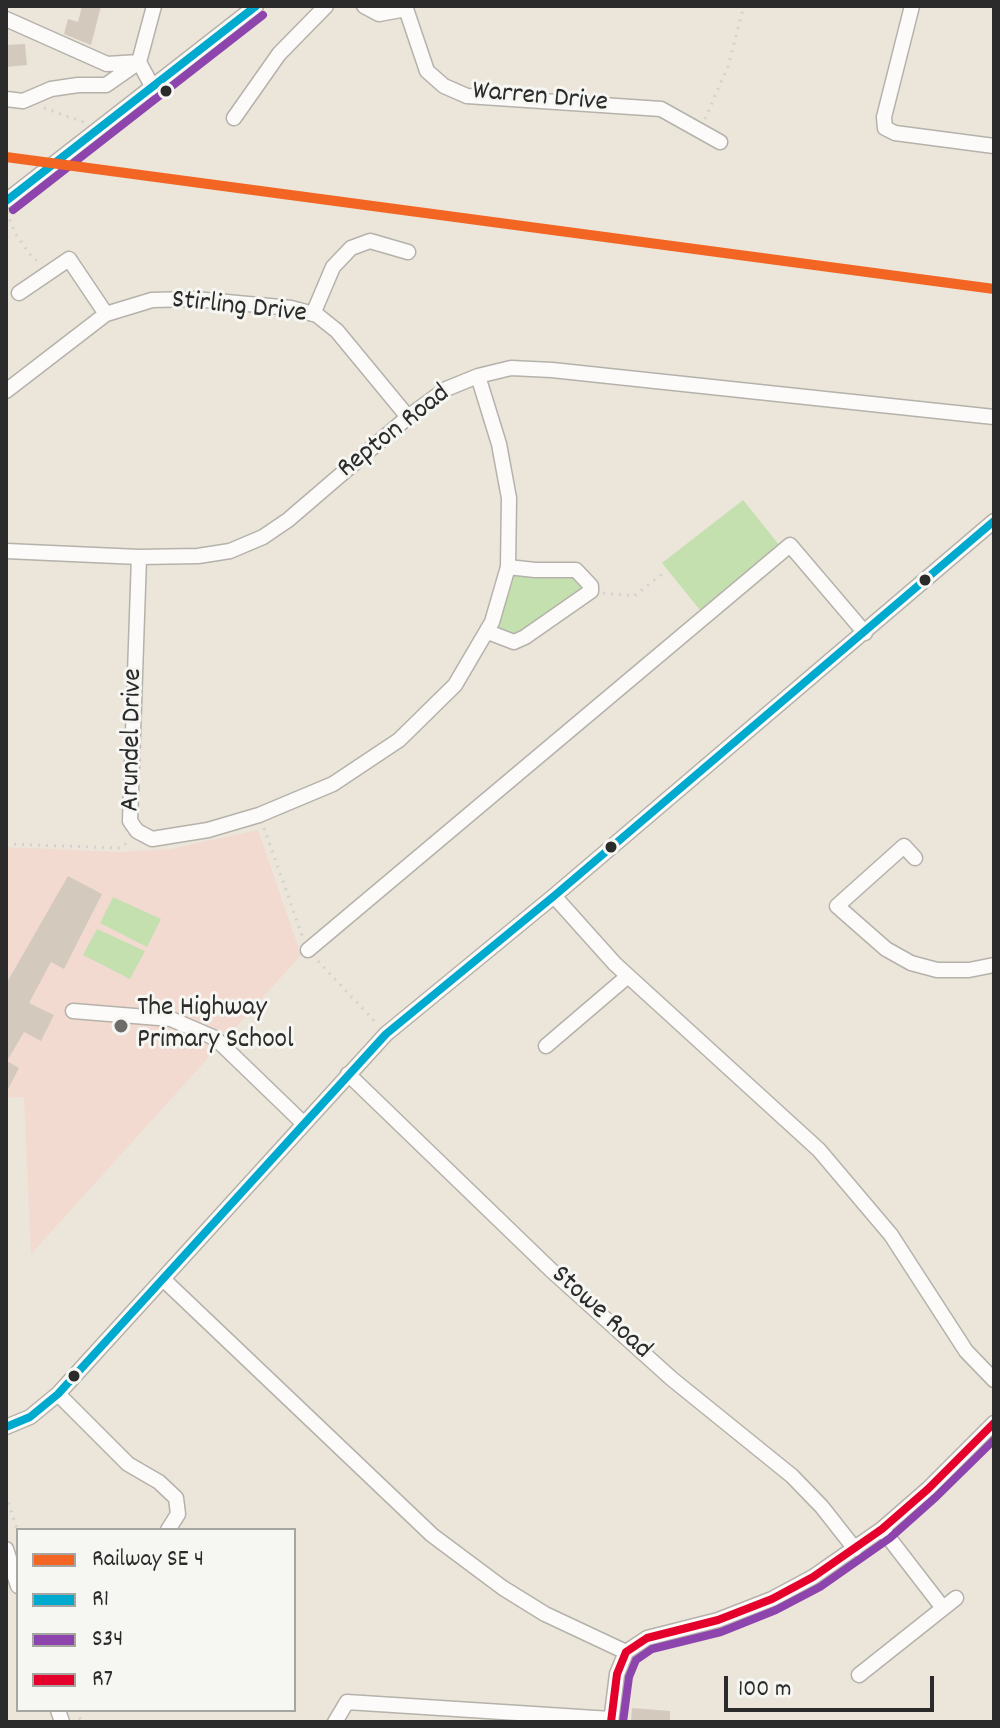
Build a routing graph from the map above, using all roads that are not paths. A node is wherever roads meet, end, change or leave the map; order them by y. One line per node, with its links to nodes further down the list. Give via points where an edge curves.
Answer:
1 (154, 6): 8 (street)
2 (256, 6): 9 (street)
3 (326, 6): 11 (street, via 279,54)
4 (364, 6): 6 (street, via 379,14)
5 (912, 6): 13 (street, via 885,128)
6 (405, 8): 12 (street, Warren Drive, via 427,71 467,96 661,109)
7 (6, 19): 8 (street, via 107,64)
8 (139, 62): 9 (street); 10 (street, via 106,85 51,89 23,101)
9 (153, 88): 14 (street)
10 (6, 99)
11 (234, 118)
12 (720, 142)
13 (994, 146)
14 (6, 201)
15 (408, 252): 18 (street, via 370,241 351,248 333,267)
16 (19, 293): 17 (street, via 69,259)
17 (106, 314): 18 (street, Stirling Drive, via 152,300 194,299); 20 (street, Stirling Drive)
18 (313, 314): 21 (street, Stirling Drive, via 337,331)
19 (478, 376): 21 (street, Repton Road, via 446,389); 22 (street, Repton Road, via 511,368 552,370); 26 (street, Arundel Drive, via 509,498)
20 (6, 391)
21 (408, 417): 25 (street, Repton Road, via 263,537 208,555)
22 (994, 417)
23 (994, 521): 28 (street)
24 (6, 551): 25 (street, Repton Road)
25 (139, 557): 27 (street, Arundel Drive, via 130,821 152,839 259,815 333,784 399,740 455,685)
26 (508, 567): 27 (street, Arundel Drive); 27 (street, via 576,570 591,591 514,642)
27 (488, 632)
28 (865, 633): 30 (street); 31 (street, via 790,545)
29 (915, 858): 32 (street, via 904,846 837,906 886,949 911,963 937,970)
30 (554, 896): 33 (street); 36 (street, via 386,1034)
31 (308, 950)
32 (994, 965)
33 (628, 976): 35 (street); 39 (street, via 819,1150 891,1235 966,1351)
34 (73, 1011): 37 (street, via 171,1019 215,1038)
35 (546, 1046)
36 (348, 1074): 37 (street); 46 (street, Stowe Road, via 562,1280 672,1379 792,1476)
37 (303, 1123): 38 (street)
38 (163, 1279): 40 (street); 50 (street, via 432,1535 535,1608)
39 (994, 1380)
40 (58, 1394): 42 (street, via 30,1417); 43 (street, via 128,1464 176,1498 178,1514)
41 (994, 1423): 44 (street)
42 (6, 1427)
43 (169, 1528)
44 (882, 1529): 46 (street); 49 (street)
45 (6, 1549): 47 (street)
46 (855, 1549): 50 (street, via 772,1599 647,1638)
47 (16, 1580)
48 (956, 1598): 49 (street)
49 (943, 1608): 51 (street)
50 (626, 1652): 53 (street, via 617,1674)
51 (859, 1675)
52 (510, 1717): 53 (street); 54 (street, via 347,1702)
53 (611, 1720)
54 (335, 1722)

